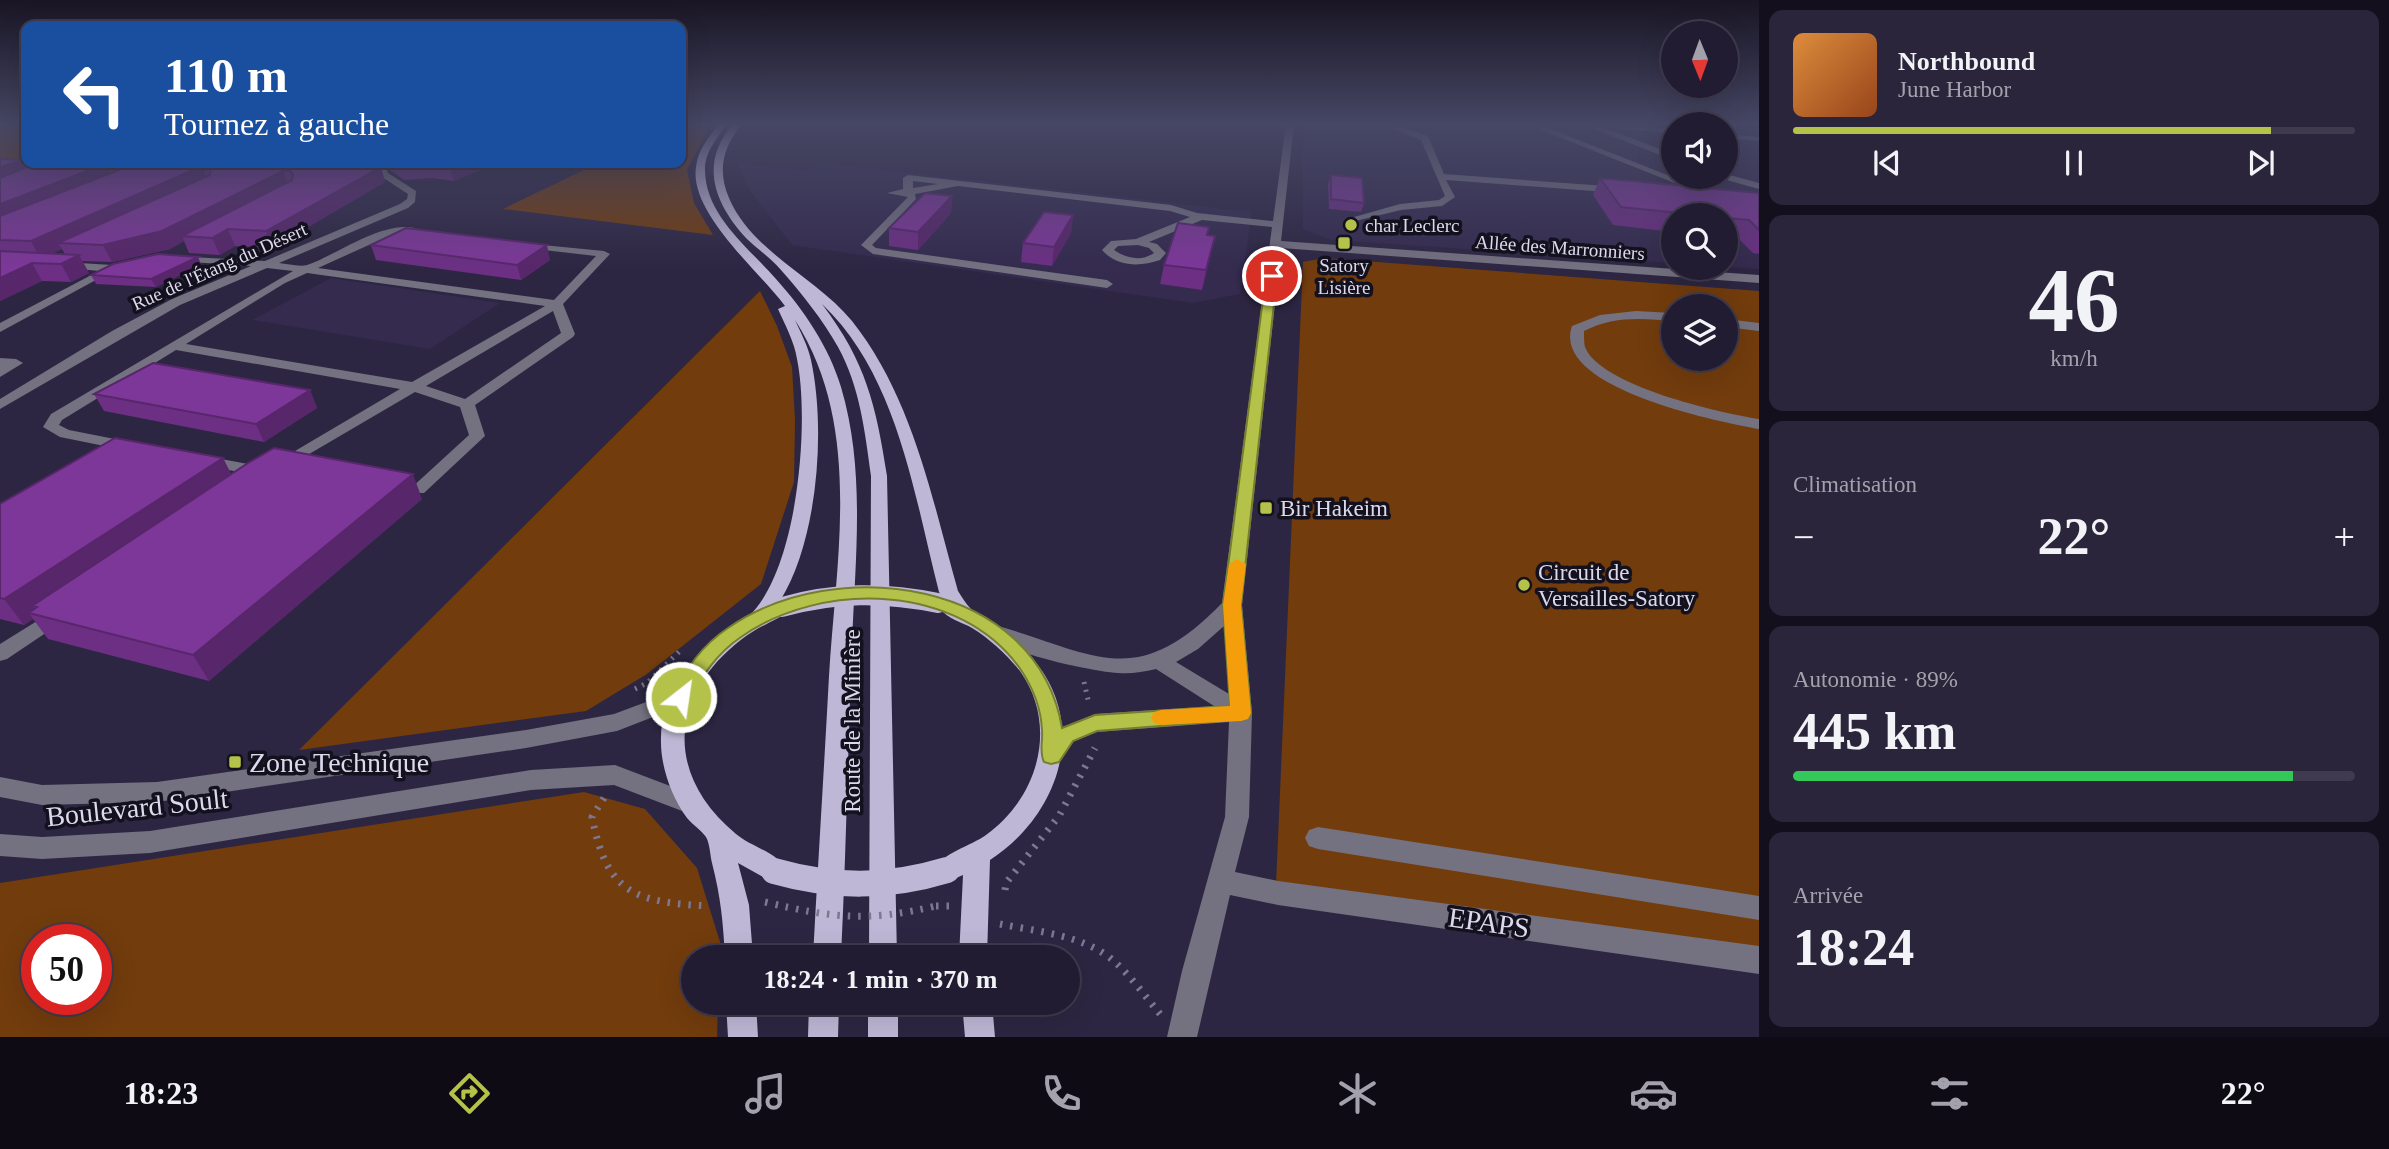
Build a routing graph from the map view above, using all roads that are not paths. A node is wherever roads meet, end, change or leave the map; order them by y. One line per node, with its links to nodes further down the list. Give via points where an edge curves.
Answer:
1 (383, 172): 23 (street, Rue de l'Étang du Désert, via 413,193 412,200)
2 (700, 172): 27 (main road, via 706,205)
3 (718, 172): 24 (main road, via 726,203 744,228)
4 (1284, 172): 16 (street)
5 (1438, 172): 7 (street)
6 (1656, 172): 13 (street, via 1722,198)
7 (1440, 177): 10 (street); 15 (street, via 1450,197 1443,203 1400,207)
8 (1738, 180): 9 (street)
9 (1759, 186)
10 (1628, 191)
11 (908, 192): 12 (street); 14 (street, via 908,178 1171,208); 28 (street, via 913,197 866,245 873,251)
12 (892, 194)
13 (1681, 195)
14 (1201, 216): 16 (street); 18 (street)
15 (1351, 221)
16 (1278, 225): 20 (street)
17 (432, 234): 25 (street, via 392,232)
18 (1138, 242)
19 (512, 243): 29 (street, via 604,254)
20 (1276, 244): 26 (street, Allée des Marronniers); 47 (street)
21 (187, 247): 23 (street, via 165,257)
22 (66, 253): 33 (street, via 54,262 117,267)
23 (265, 264): 25 (street); 39 (street, Rue de l'Étang du Désert, via 176,302)
24 (783, 265): 48 (main road, via 825,297 876,364 896,407 949,592); 66 (main road, Route de la Minière, via 848,352 868,405 879,476)
25 (304, 269): 29 (street); 34 (street)
26 (1759, 279)
27 (771, 280): 49 (main road, via 797,336 810,409 807,473 795,531 776,591); 65 (main road, Route de la Minière, via 821,352 838,402 848,463)
28 (1107, 285)
29 (557, 304): 37 (street); 38 (street, via 568,334)
30 (1661, 316): 40 (street, via 1602,318 1577,329 1576,340 1598,369 1638,392 1701,414)
31 (1738, 324): 32 (street)
32 (1759, 327)
33 (0, 328)
34 (174, 346): 37 (street); 41 (street, via 56,417 51,427 65,434)
35 (0, 362): 36 (street, via 16,363)
36 (0, 373)
37 (414, 387): 38 (street); 43 (street)
38 (467, 404): 45 (street, via 477,436)
39 (0, 405)
40 (1759, 424)
41 (145, 449)
42 (185, 457): 43 (street)
43 (266, 472): 44 (street)
44 (244, 487)
45 (418, 489)
46 (78, 601): 51 (street)
47 (1232, 605): 52 (street, via 1200,638); 54 (street)
48 (963, 613): 49 (main road, bridge, via 938,603 860,592 833,594); 50 (main road)
49 (758, 618): 53 (main road, via 711,651)
50 (992, 630): 52 (street, via 1033,648 1079,659 1123,665); 55 (main road, via 1028,665 1040,685 1051,719)
51 (0, 654)
52 (1160, 661): 54 (street)
53 (681, 697): 56 (street, Boulevard Soult, via 617,722 526,739 157,792 41,794); 57 (main road, via 672,739 673,761)
54 (1241, 713): 55 (street, via 1095,723 1066,735); 62 (street, via 1237,817)
55 (1051, 756): 61 (main road, via 1028,810 1006,835)
56 (0, 787)
57 (690, 804): 58 (main road); 60 (street, Boulevard Soult, via 615,775 531,780 150,842 43,848)
58 (719, 838): 61 (main road, bridge, via 774,871 807,882 842,886 914,881); 64 (main road, via 736,905)
59 (1318, 838): 63 (street)
60 (0, 845)
61 (977, 856): 67 (main road)
62 (1220, 881): 68 (street, EPAPS); 73 (street)
63 (1759, 908)
64 (738, 945)
65 (828, 945)
66 (883, 945)
67 (973, 945)
68 (1759, 960)
69 (742, 1015): 74 (main road)
70 (824, 1015): 75 (main road)
71 (883, 1015): 76 (main road)
72 (978, 1015): 77 (main road)
73 (1176, 1032)
74 (743, 1037)
75 (823, 1037)
76 (883, 1037)
77 (980, 1037)

